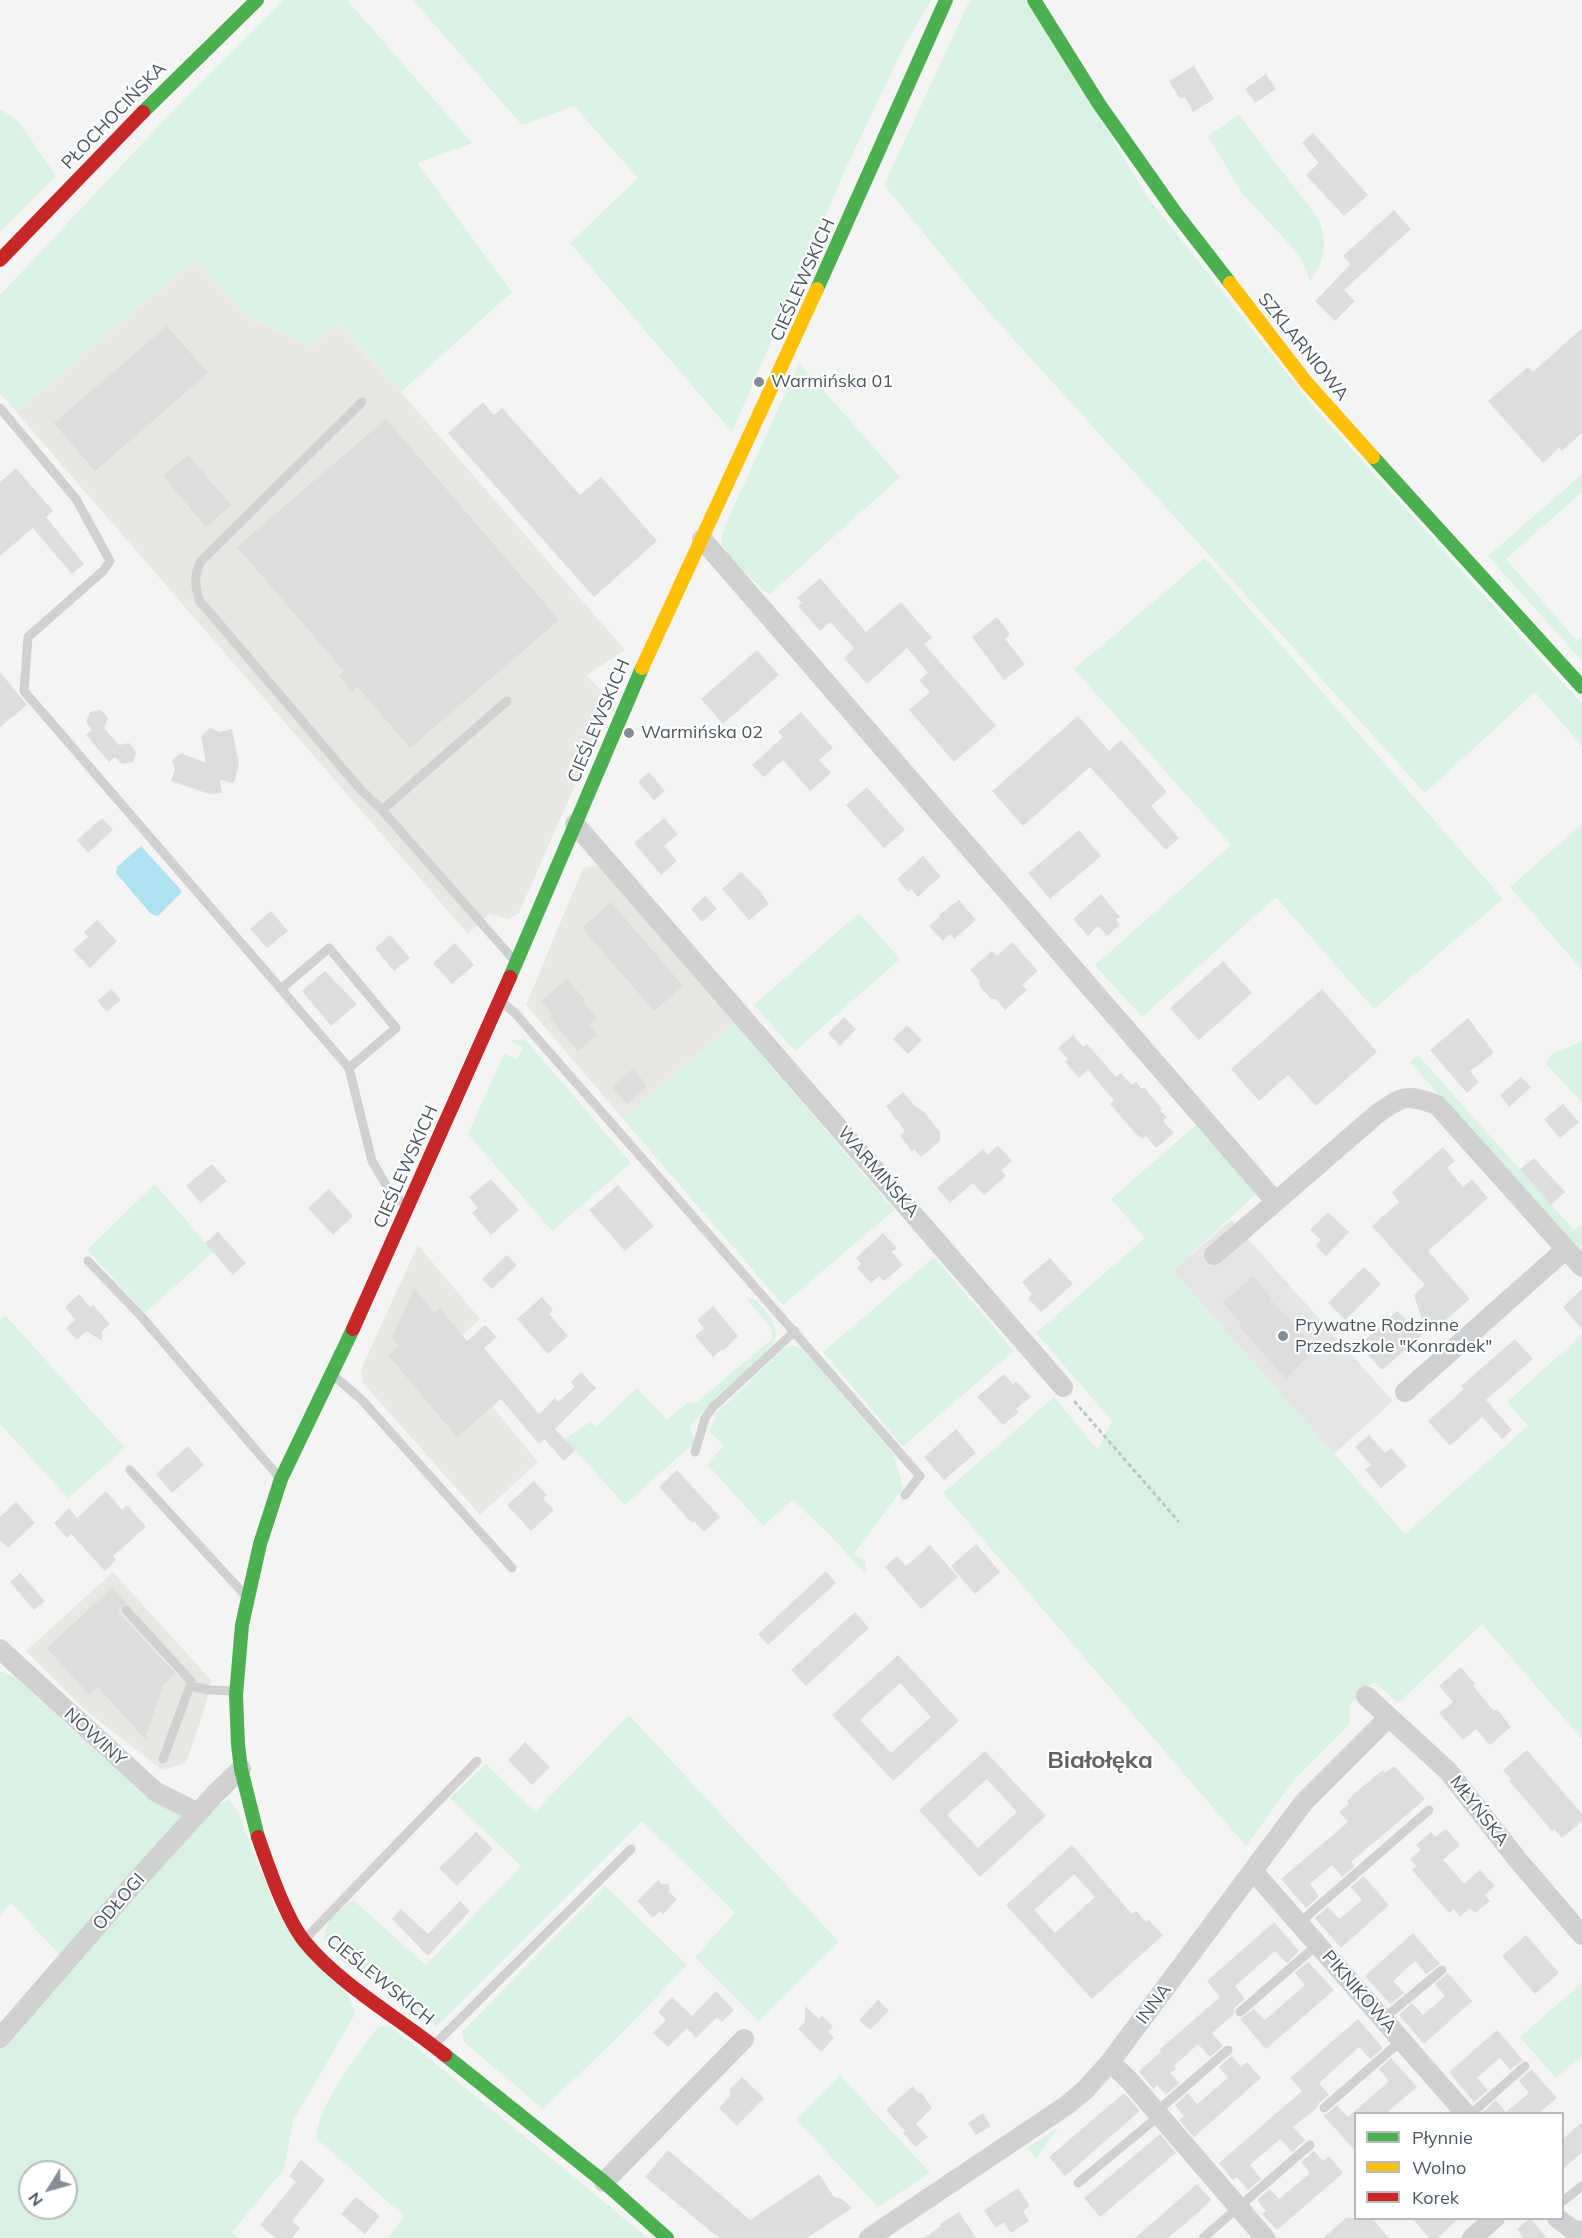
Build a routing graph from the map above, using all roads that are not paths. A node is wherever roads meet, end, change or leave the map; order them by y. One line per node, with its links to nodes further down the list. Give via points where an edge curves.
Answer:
1 (257, 0): 4 (street, PŁOCHOCIŃSKA, via 173,80)
2 (946, 0): 7 (street, CIEŚLEWSKICH, via 787,358)
3 (1034, 0): 8 (street, SZKLARNIOWA, via 1099,104 1175,212 1291,364)
4 (0, 260)
5 (362, 402): 10 (lane, via 200,561 194,575 199,600)
6 (0, 408): 13 (lane, via 76,498 110,561 28,637 24,691)
7 (702, 538): 11 (street, CIEŚLEWSKICH); 16 (street)
8 (1582, 687)
9 (507, 701): 10 (lane)
10 (382, 810): 12 (lane)
11 (575, 824): 12 (street, CIEŚLEWSKICH); 24 (street, WARMIŃSKA)
12 (516, 963): 14 (street, CIEŚLEWSKICH)
13 (281, 989): 15 (lane); 15 (lane, via 329,948 396,1028)
14 (500, 1000): 17 (street, CIEŚLEWSKICH); 22 (lane)
15 (350, 1068): 17 (lane, via 372,1161 393,1197)
16 (1275, 1201): 18 (street, via 1377,1114 1401,1097 1417,1098 1437,1105); 19 (street)
17 (409, 1205): 23 (street, CIEŚLEWSKICH)
18 (1566, 1249): 21 (street); 25 (street)
19 (1214, 1255)
20 (88, 1261): 28 (lane, via 140,1315)
21 (1582, 1267)
22 (795, 1331): 26 (lane, via 712,1408); 29 (lane, via 920,1476)
23 (331, 1373): 28 (street, CIEŚLEWSKICH); 30 (lane, via 362,1400)
24 (1063, 1387)
25 (1405, 1392)
26 (695, 1452)
27 (130, 1470): 31 (lane)
28 (281, 1479): 31 (street, CIEŚLEWSKICH)
29 (905, 1495)
30 (512, 1568)
31 (248, 1598): 35 (street, CIEŚLEWSKICH)
32 (126, 1610): 34 (lane, via 190,1681)
33 (0, 1649): 42 (street, NOWINY, via 156,1792)
34 (190, 1686): 35 (lane); 38 (lane)
35 (237, 1691): 40 (street, CIEŚLEWSKICH)
36 (1366, 1696): 37 (street, MŁYŃSKA)
37 (1389, 1717): 44 (street, INNA, via 1304,1802); 46 (street, MŁYŃSKA, via 1448,1771 1516,1859)
38 (163, 1759)
39 (477, 1761): 47 (lane)
40 (241, 1769): 42 (street, ODŁOGI); 47 (street, CIEŚLEWSKICH, via 258,1838 283,1902)
41 (1429, 1810): 45 (lane)
42 (198, 1813): 52 (street, ODŁOGI)
43 (631, 1850): 55 (lane)
44 (1253, 1871): 45 (street, PIKNIKOWA); 57 (street, INNA)
45 (1299, 1923): 48 (street, PIKNIKOWA)
46 (1582, 1935)
47 (304, 1941): 55 (street, CIEŚLEWSKICH, via 335,1972)
48 (1317, 1945): 50 (lane); 51 (street, PIKNIKOWA)
49 (1442, 1970): 51 (lane)
50 (1240, 2012)
51 (1383, 2019): 54 (street, PIKNIKOWA)
52 (0, 2038)
53 (744, 2039): 64 (street)
54 (1402, 2040): 59 (lane); 60 (street, PIKNIKOWA)
55 (434, 2046): 64 (street, CIEŚLEWSKICH)
56 (1228, 2050): 62 (lane)
57 (1110, 2062): 62 (street); 71 (street, INNA, via 1068,2105)
58 (1525, 2066): 61 (lane)
59 (1324, 2108)
60 (1464, 2112)
61 (1473, 2112)
62 (1157, 2114): 65 (lane); 68 (street)
63 (1310, 2145): 68 (lane)
64 (604, 2182): 70 (street, CIEŚLEWSKICH)
65 (1078, 2183)
66 (1582, 2186): 67 (lane)
67 (1564, 2201)
68 (1239, 2207): 72 (lane); 73 (street)
69 (1493, 2220): 74 (street)
70 (667, 2238)
71 (868, 2238)
72 (1203, 2238)
73 (1265, 2238)
74 (1472, 2238)

